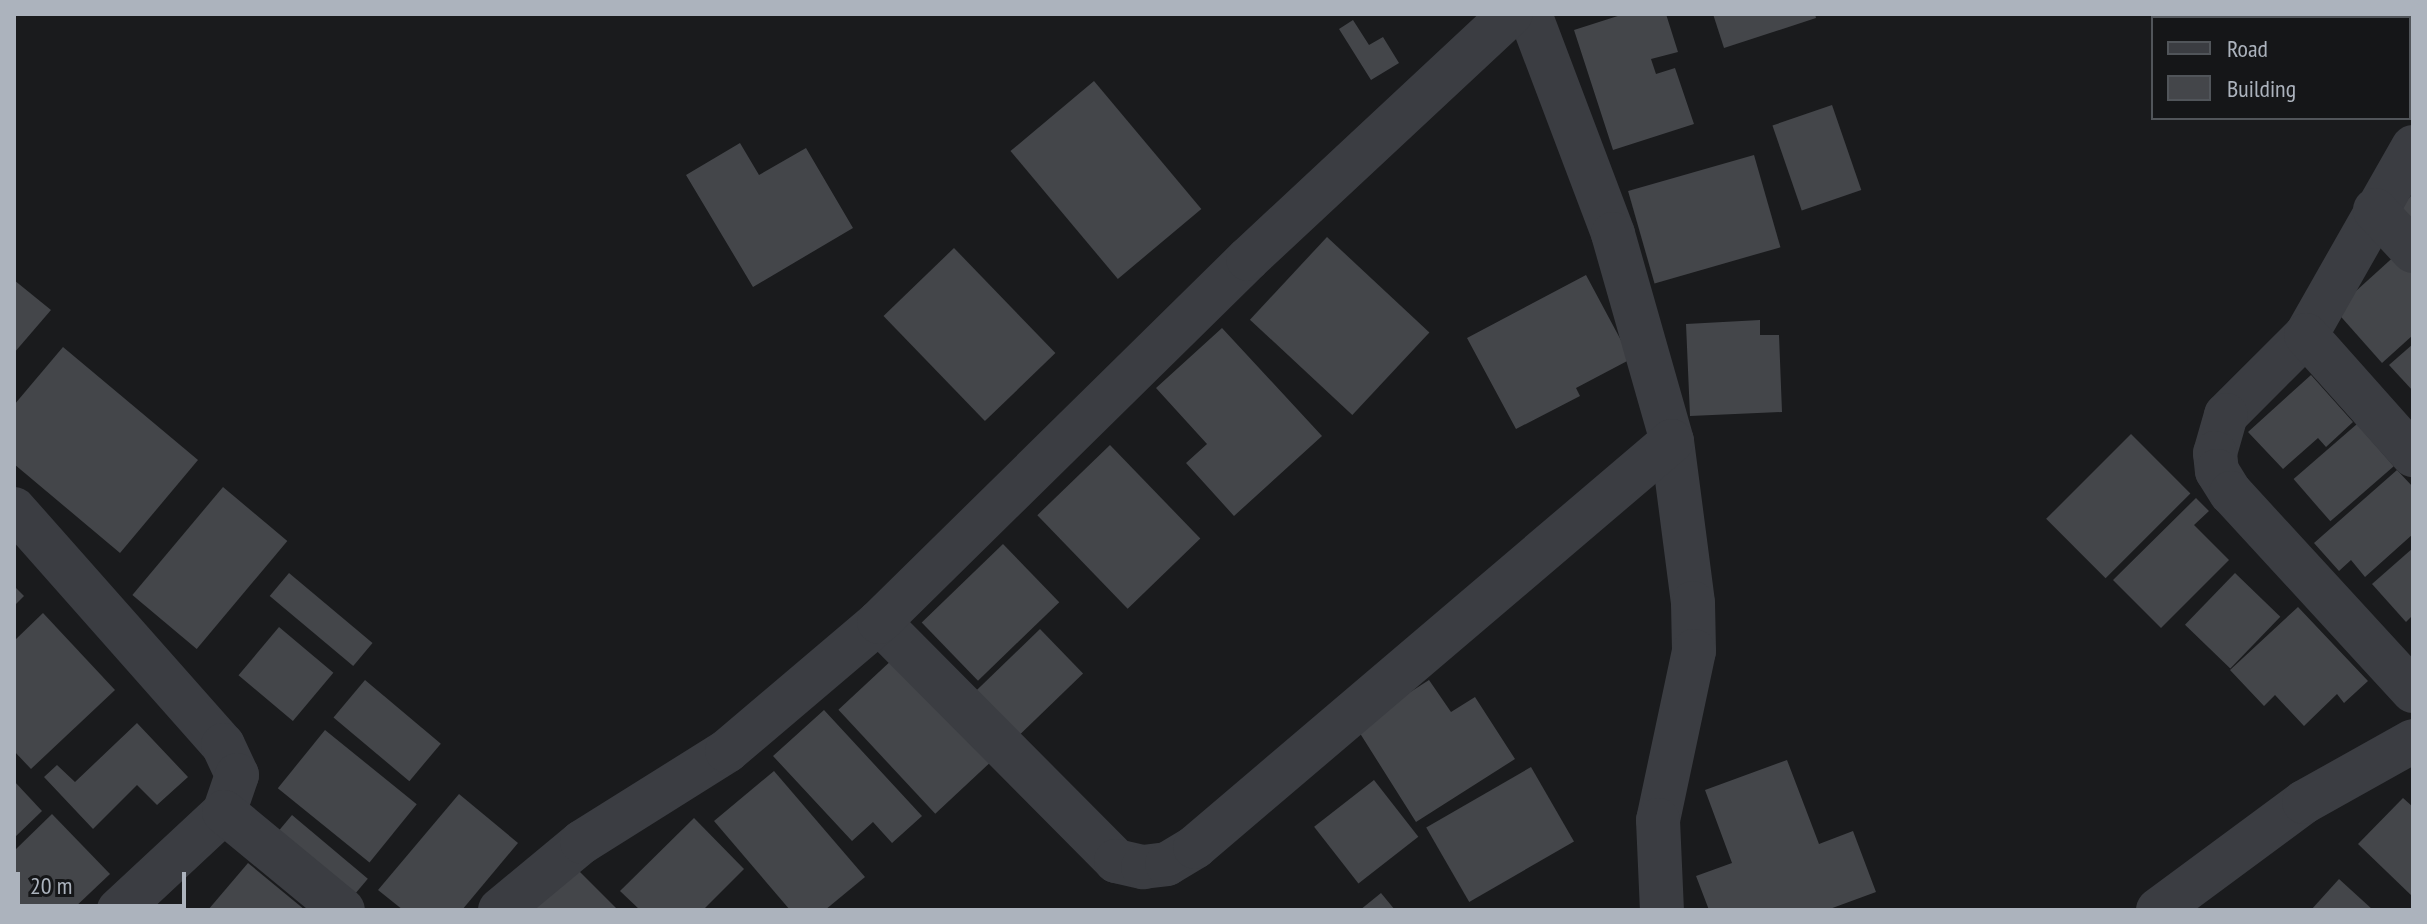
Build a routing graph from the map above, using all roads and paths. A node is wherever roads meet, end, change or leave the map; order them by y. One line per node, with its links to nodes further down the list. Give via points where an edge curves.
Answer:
1 (1511, 14): 10 (street, via 1248,259)
2 (1530, 14): 7 (street, via 1613,234)
3 (2413, 147): 4 (street)
4 (2375, 210): 5 (street); 6 (street)
5 (2413, 251)
6 (2306, 335): 8 (street); 11 (street, via 2226,415 2218,434 2217,471 2231,493)
7 (1672, 441): 10 (street, via 1207,837 1167,864 1143,867 1116,861); 17 (street, via 1693,603 1694,651 1658,820)
8 (2413, 455)
9 (14, 509): 13 (street, via 223,745 237,775)
10 (879, 622): 16 (street, via 727,751 582,842)
11 (2413, 691)
12 (2413, 741): 18 (street, via 2304,802)
13 (224, 812): 14 (street); 15 (street)
14 (119, 910)
15 (343, 910)
16 (500, 910)
17 (1662, 910)
18 (2158, 910)

